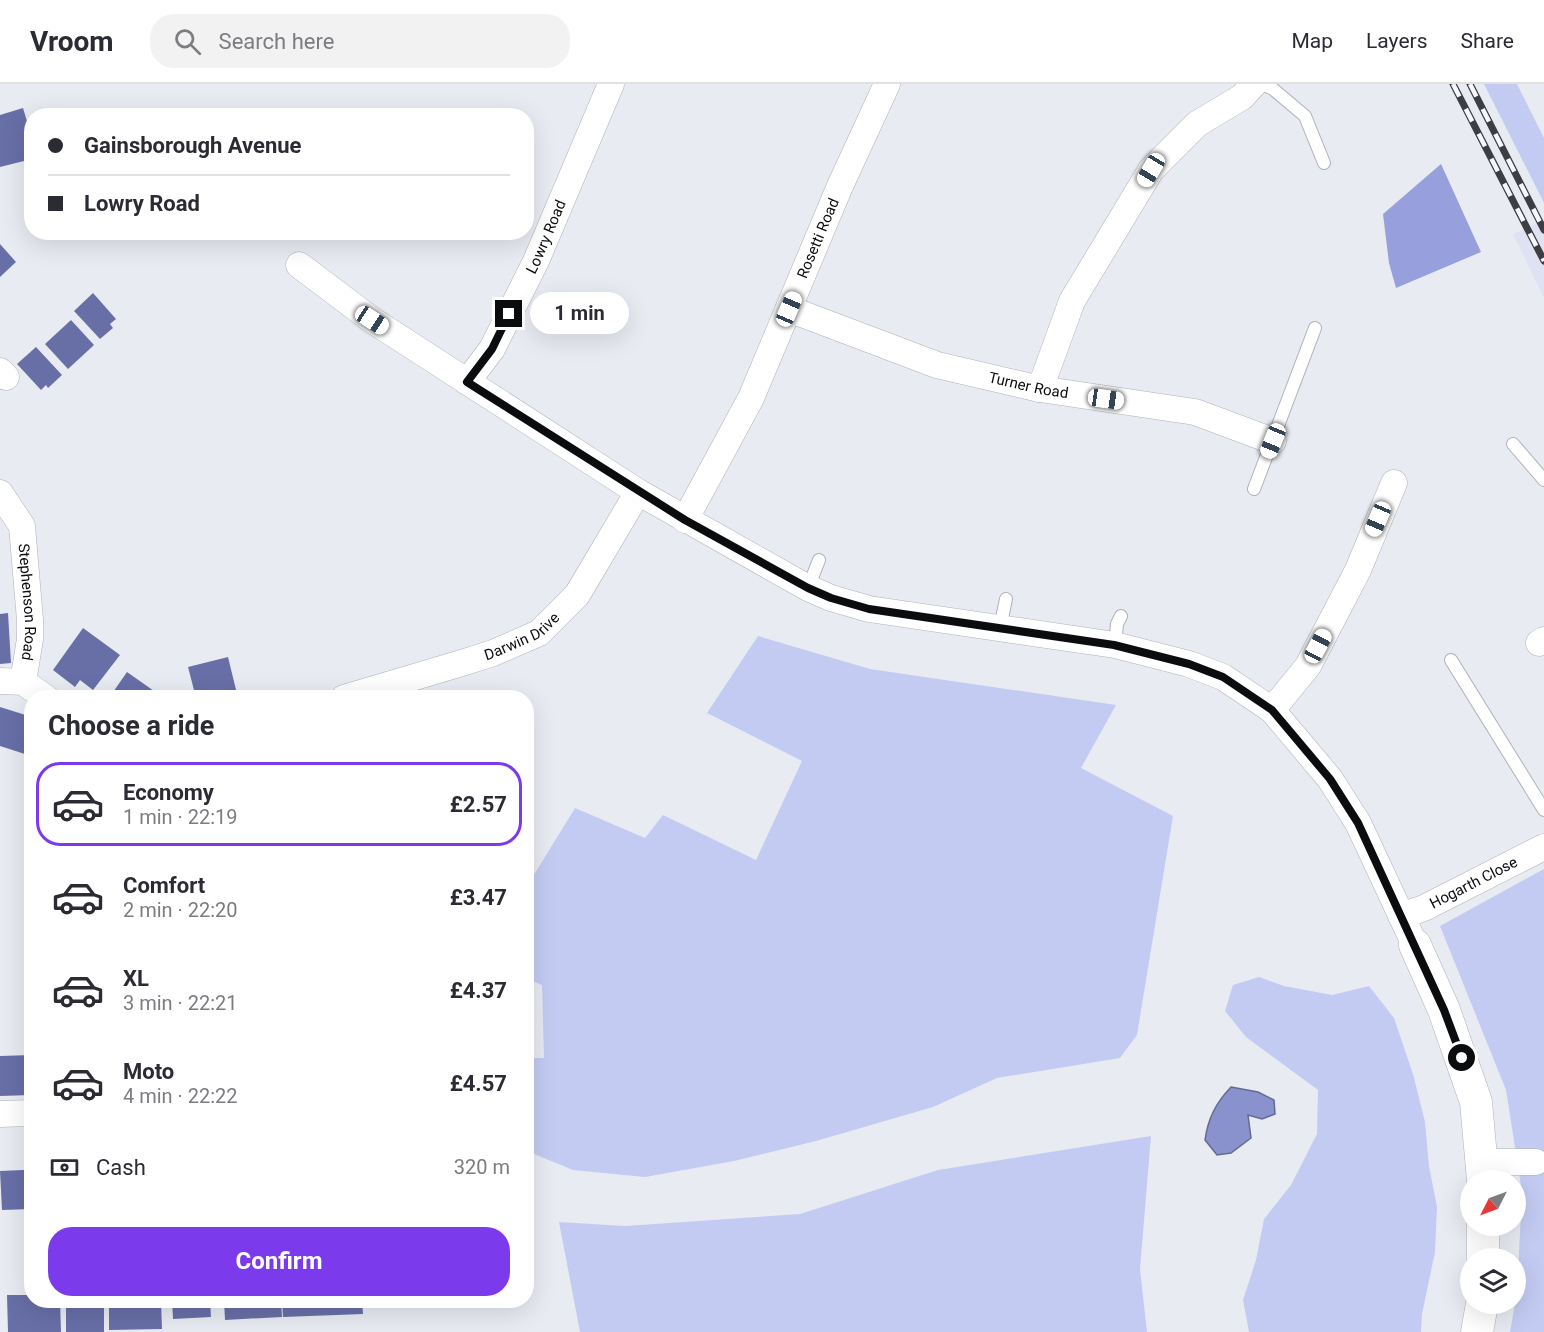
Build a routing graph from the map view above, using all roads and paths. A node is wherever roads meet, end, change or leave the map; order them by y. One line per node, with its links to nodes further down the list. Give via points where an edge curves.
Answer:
1 (611, 84): 9 (street, Lowry Road, via 536,261 492,349)
2 (1254, 84): 10 (street, via 1242,97 1197,124 1151,170 1072,301)
3 (1262, 84): 5 (lane, via 1305,116)
4 (883, 85): 7 (street, Rosetti Road)
5 (1324, 163)
6 (299, 265): 9 (street, via 372,320)
7 (789, 309): 10 (street, Turner Road, via 937,365); 18 (street, Rosetti Road, via 751,398)
8 (1315, 328): 11 (lane)
9 (467, 382): 16 (street)
10 (1040, 389): 11 (street, Turner Road, via 1195,412)
11 (1273, 441): 15 (lane)
12 (1513, 444): 13 (lane)
13 (1544, 480)
14 (1394, 483): 29 (street, via 1358,570 1308,666)
15 (1254, 489)
16 (638, 492): 18 (street); 28 (street, Darwin Drive, via 577,596 539,633 475,659)
17 (0, 493): 26 (street, Stephenson Road, via 22,526 30,620 30,639)
18 (685, 520): 20 (street)
19 (819, 560): 20 (lane)
20 (808, 588): 23 (street, via 869,609)
21 (1006, 599): 23 (lane)
22 (1121, 616): 24 (lane)
23 (1000, 628): 24 (street)
24 (1114, 645): 29 (street, via 1223,677)
25 (1451, 660): 30 (lane)
26 (12, 681): 27 (street)
27 (30, 690)
28 (371, 690)
29 (1272, 710): 32 (street, via 1330,779 1358,823)
30 (1544, 810)
31 (1544, 846): 32 (street, Hogarth Close)
32 (1401, 916): 33 (street)
33 (1415, 945): 37 (street, via 1444,1010 1476,1102)
34 (24, 1113): 35 (street)
35 (0, 1114)
36 (1536, 1162): 38 (street)
37 (1482, 1170)
38 (1488, 1170)
39 (1480, 1314): 40 (street)
40 (1477, 1332)

